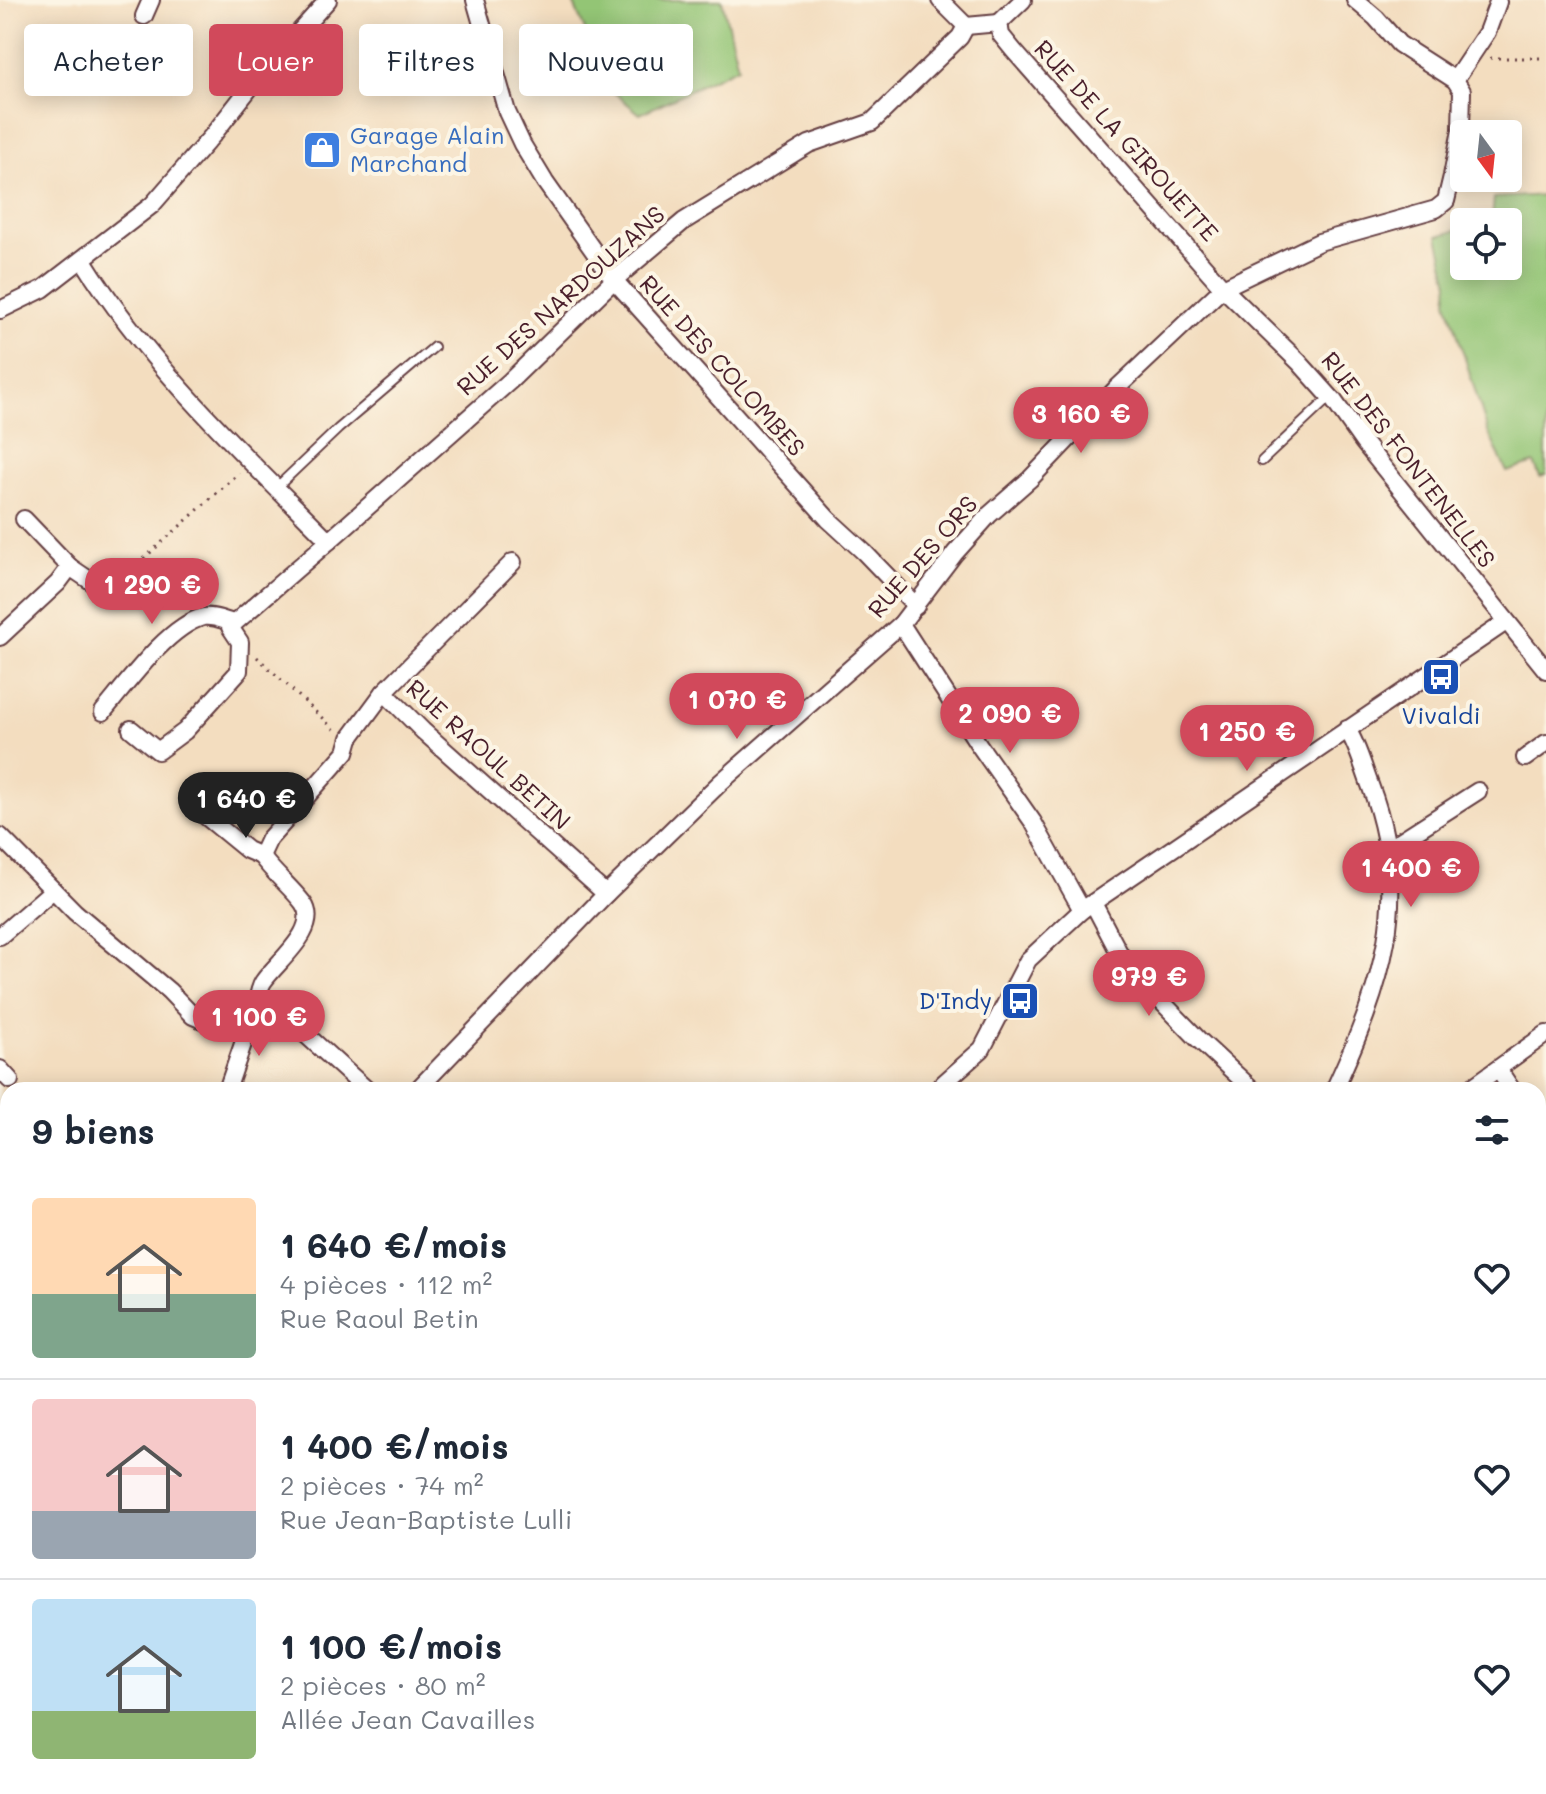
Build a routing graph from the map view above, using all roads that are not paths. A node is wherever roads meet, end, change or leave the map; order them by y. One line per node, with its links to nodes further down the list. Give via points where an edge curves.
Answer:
1 (328, 0): 10 (street, via 152,205)
2 (475, 0): 11 (street, RUE DES COLOMBES, via 497,83 522,144)
3 (940, 0): 8 (street)
4 (1023, 0): 7 (street)
5 (1355, 0): 9 (street, via 1399,44)
6 (1498, 2): 9 (street, via 1487,32)
7 (999, 23): 8 (street); 12 (street, RUE DE LA GIROUETTE, via 1014,51)
8 (966, 26): 11 (street, RUE DES NARDOUZANS, via 872,122 809,144 684,221)
9 (1455, 80): 12 (street, RUE DES ORS, via 1462,91 1461,130 1446,201 1436,209 1319,242)
10 (83, 260): 13 (street, via 43,289); 17 (street, via 151,353)
11 (614, 280): 19 (street, RUE DES NARDOUZANS, via 510,381); 23 (street, RUE DES COLOMBES, via 828,519)
12 (1223, 288): 15 (street, RUE DES FONTENELLES); 23 (street, RUE DES ORS, via 989,515)
13 (0, 310)
14 (434, 347): 17 (lane)
15 (1330, 397): 16 (lane); 24 (street, RUE DES FONTENELLES)
16 (1262, 461)
17 (276, 488): 19 (street)
18 (24, 519): 21 (street)
19 (329, 541): 25 (street, RUE DES NARDOUZANS)
20 (513, 562): 29 (street, via 501,583)
21 (70, 567): 22 (street); 27 (street)
22 (107, 592)
23 (916, 606): 26 (street, RUE DES ORS)
24 (1506, 622): 28 (street, RUE DES FONTENELLES); 32 (street)
25 (234, 623): 30 (street, via 204,617 179,630); 31 (street, via 230,627 240,642 239,671 185,731 158,751)
26 (901, 624): 41 (street, RUE DES ORS, via 721,782); 42 (street)
27 (0, 637)
28 (1546, 670)
29 (384, 692): 39 (street, RUE RAOUL BETIN, via 350,738 346,752 269,839); 41 (street, RUE RAOUL BETIN)
30 (103, 712)
31 (131, 729)
32 (1347, 729): 38 (street); 42 (street)
33 (1546, 743): 34 (street)
34 (1525, 758)
35 (1478, 791): 38 (street)
36 (203, 814): 39 (street)
37 (0, 836): 40 (street)
38 (1389, 848): 52 (street, via 1391,903 1384,961)
39 (261, 856): 44 (street, via 305,905 308,920 303,935 261,985)
40 (53, 890): 43 (street); 44 (street, via 193,1016 219,1027 233,1027)
41 (606, 894): 49 (street, RUE DES ORS)
42 (1087, 907): 50 (street, via 1028,960 982,1049); 51 (street, via 1125,964)
43 (0, 936)
44 (249, 1017): 47 (street); 48 (street, via 274,1014 293,1023)
45 (1546, 1034): 46 (street)
46 (1498, 1069): 53 (street); 54 (street)
47 (230, 1082)
48 (358, 1082)
49 (427, 1082)
50 (945, 1082)
51 (1244, 1082)
52 (1337, 1082)
53 (1479, 1082)
54 (1507, 1082)

